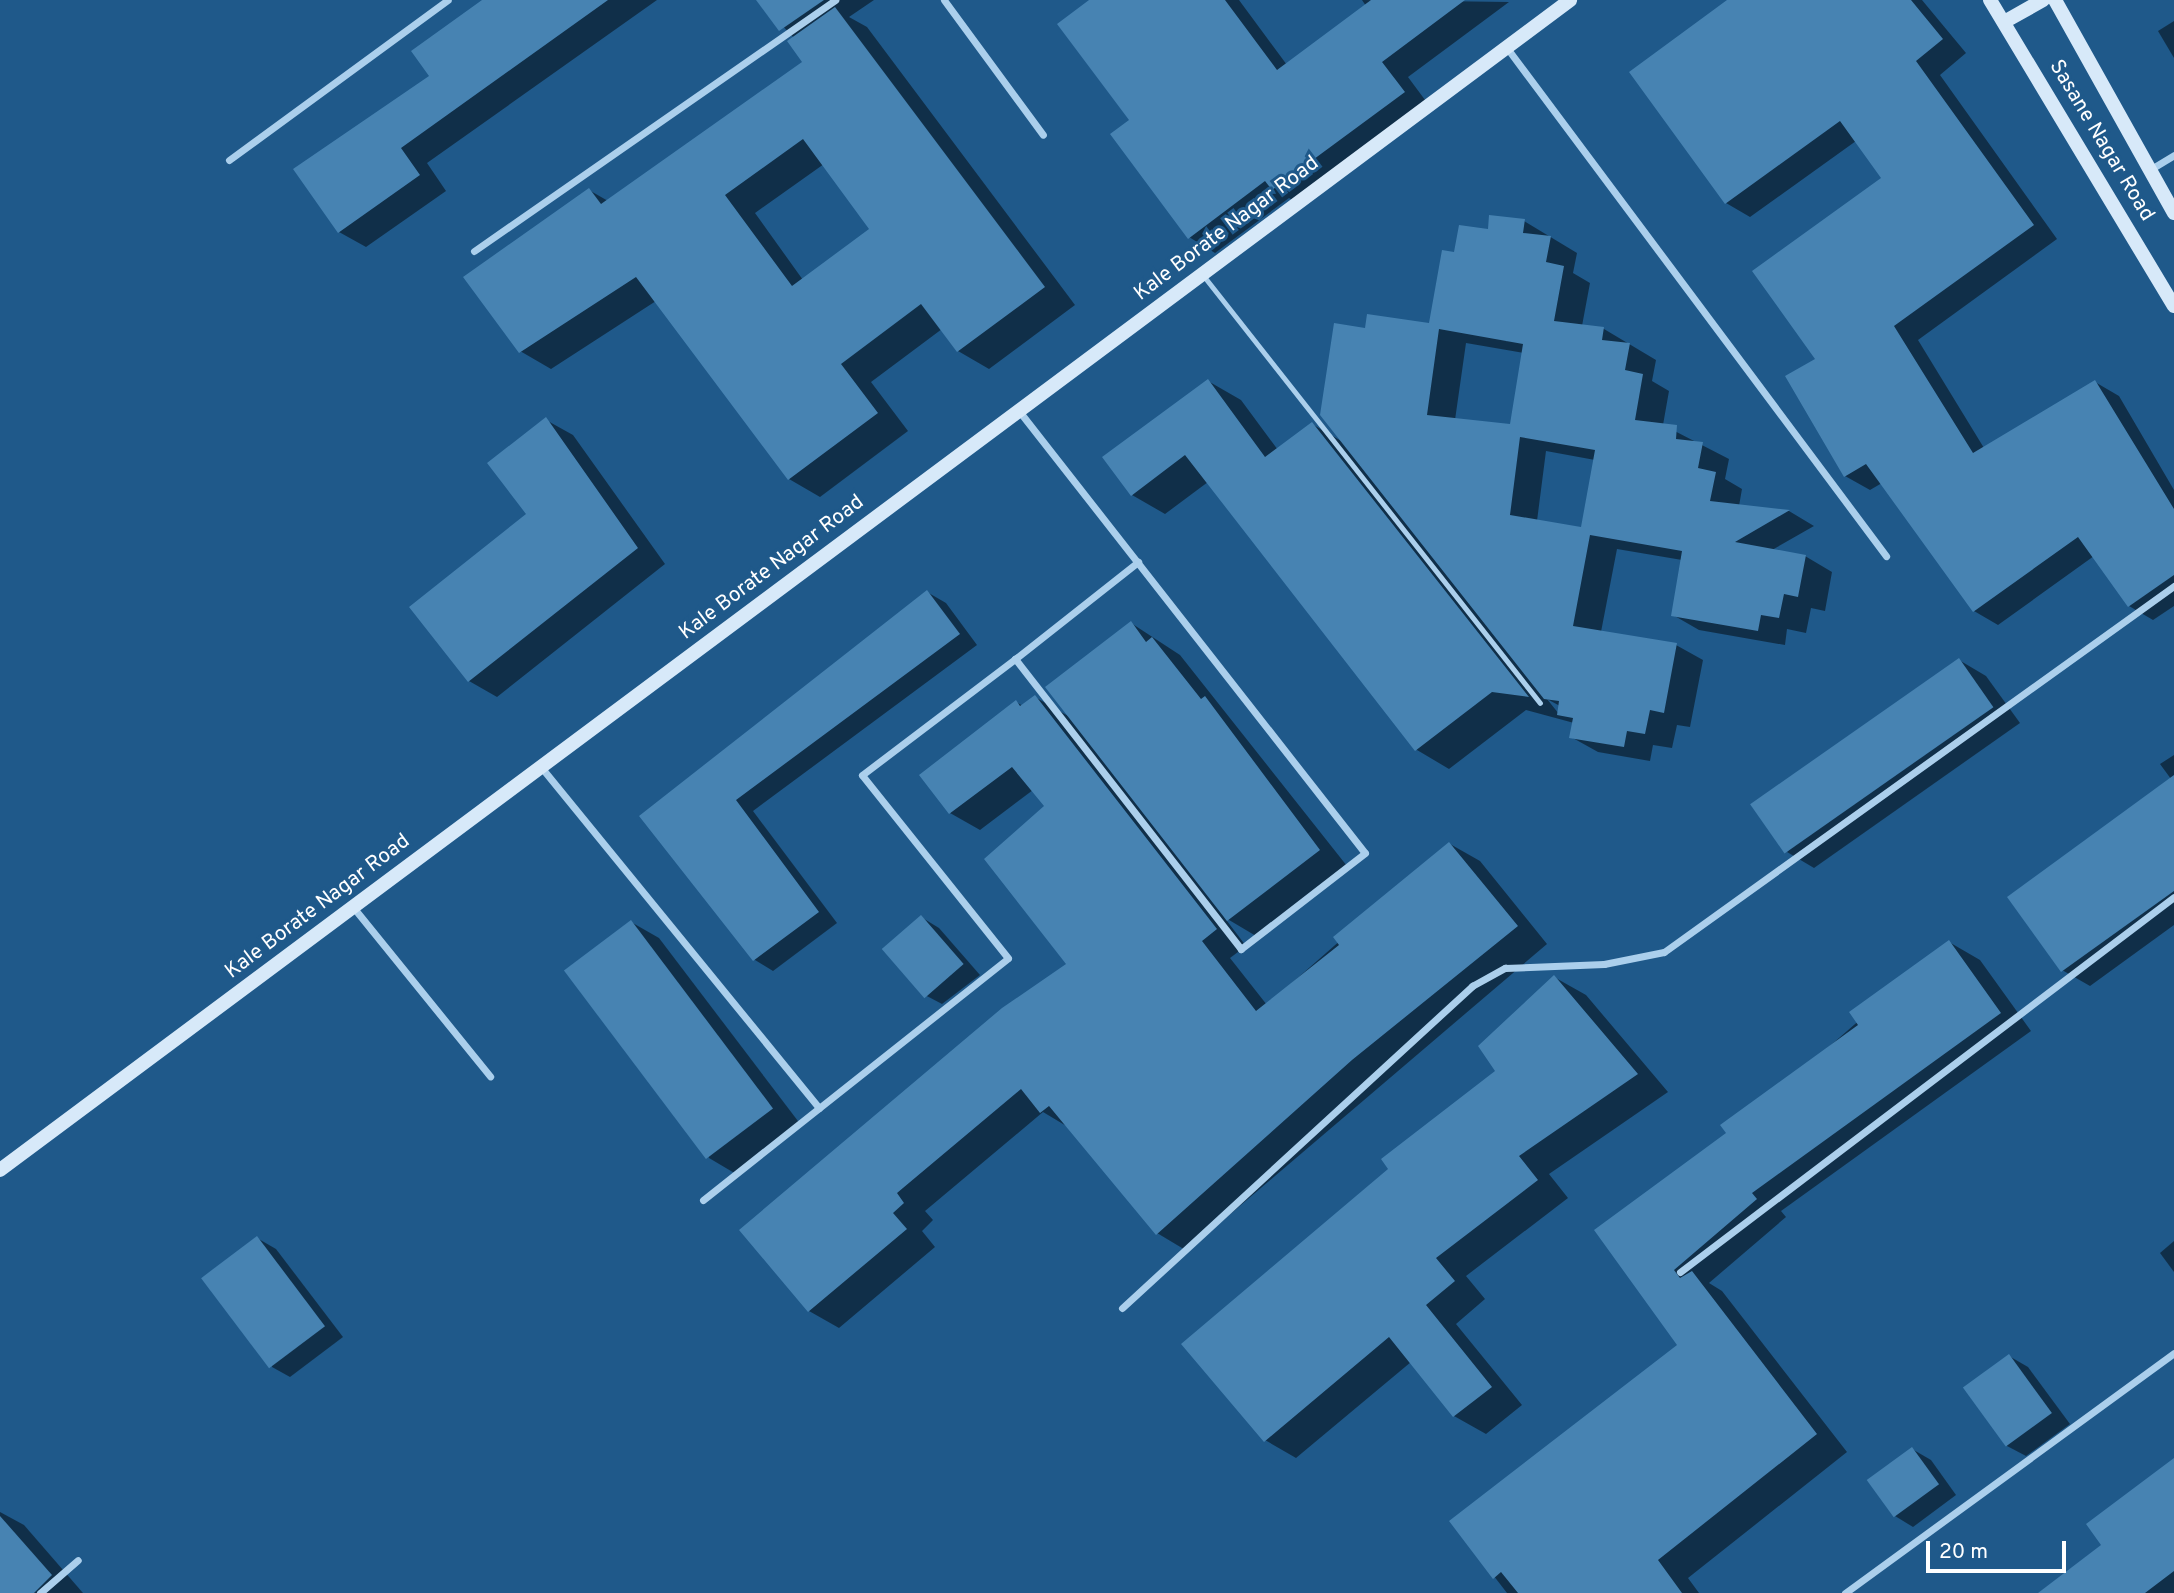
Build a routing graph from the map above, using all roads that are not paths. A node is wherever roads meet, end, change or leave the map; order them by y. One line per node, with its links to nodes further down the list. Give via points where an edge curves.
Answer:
1 (448, 0): 12 (street)
2 (835, 0): 15 (street)
3 (944, 0): 10 (street)
4 (1570, 0): 9 (street, Kale Borate Nagar Road)
5 (1990, 0): 8 (street, Sasane Nagar Road)
6 (2043, 0): 8 (street)
7 (2055, 0): 13 (street, Sasane Nagar Road)
8 (2004, 22): 17 (street, Sasane Nagar Road)
9 (1507, 48): 16 (street, Kale Borate Nagar Road); 19 (street)
10 (1042, 135)
11 (2174, 155): 13 (street)
12 (229, 160)
13 (2151, 169): 14 (street, Sasane Nagar Road)
14 (2174, 213)
15 (474, 251)
16 (1202, 274): 18 (street, Kale Borate Nagar Road); 23 (lane)
17 (2174, 306)
18 (1020, 411): 20 (street); 24 (street, Kale Borate Nagar Road)
19 (1886, 556)
20 (1138, 562): 22 (street); 22 (street, via 1365,853 1241,949)
21 (2174, 586): 32 (street, via 1664,952 1604,964 1505,968 1472,986)
22 (1015, 659): 28 (street, via 862,775 1008,958)
23 (1540, 703)
24 (541, 766): 26 (street, Kale Borate Nagar Road); 28 (street)
25 (2174, 897): 31 (street)
26 (353, 907): 27 (street); 29 (street, Kale Borate Nagar Road)
27 (490, 1076)
28 (818, 1108): 30 (street)
29 (0, 1170)
30 (703, 1200)
31 (1680, 1272)
32 (1122, 1308)
33 (2174, 1353): 36 (street)
34 (78, 1560): 35 (street)
35 (40, 1593)
36 (1844, 1593)

